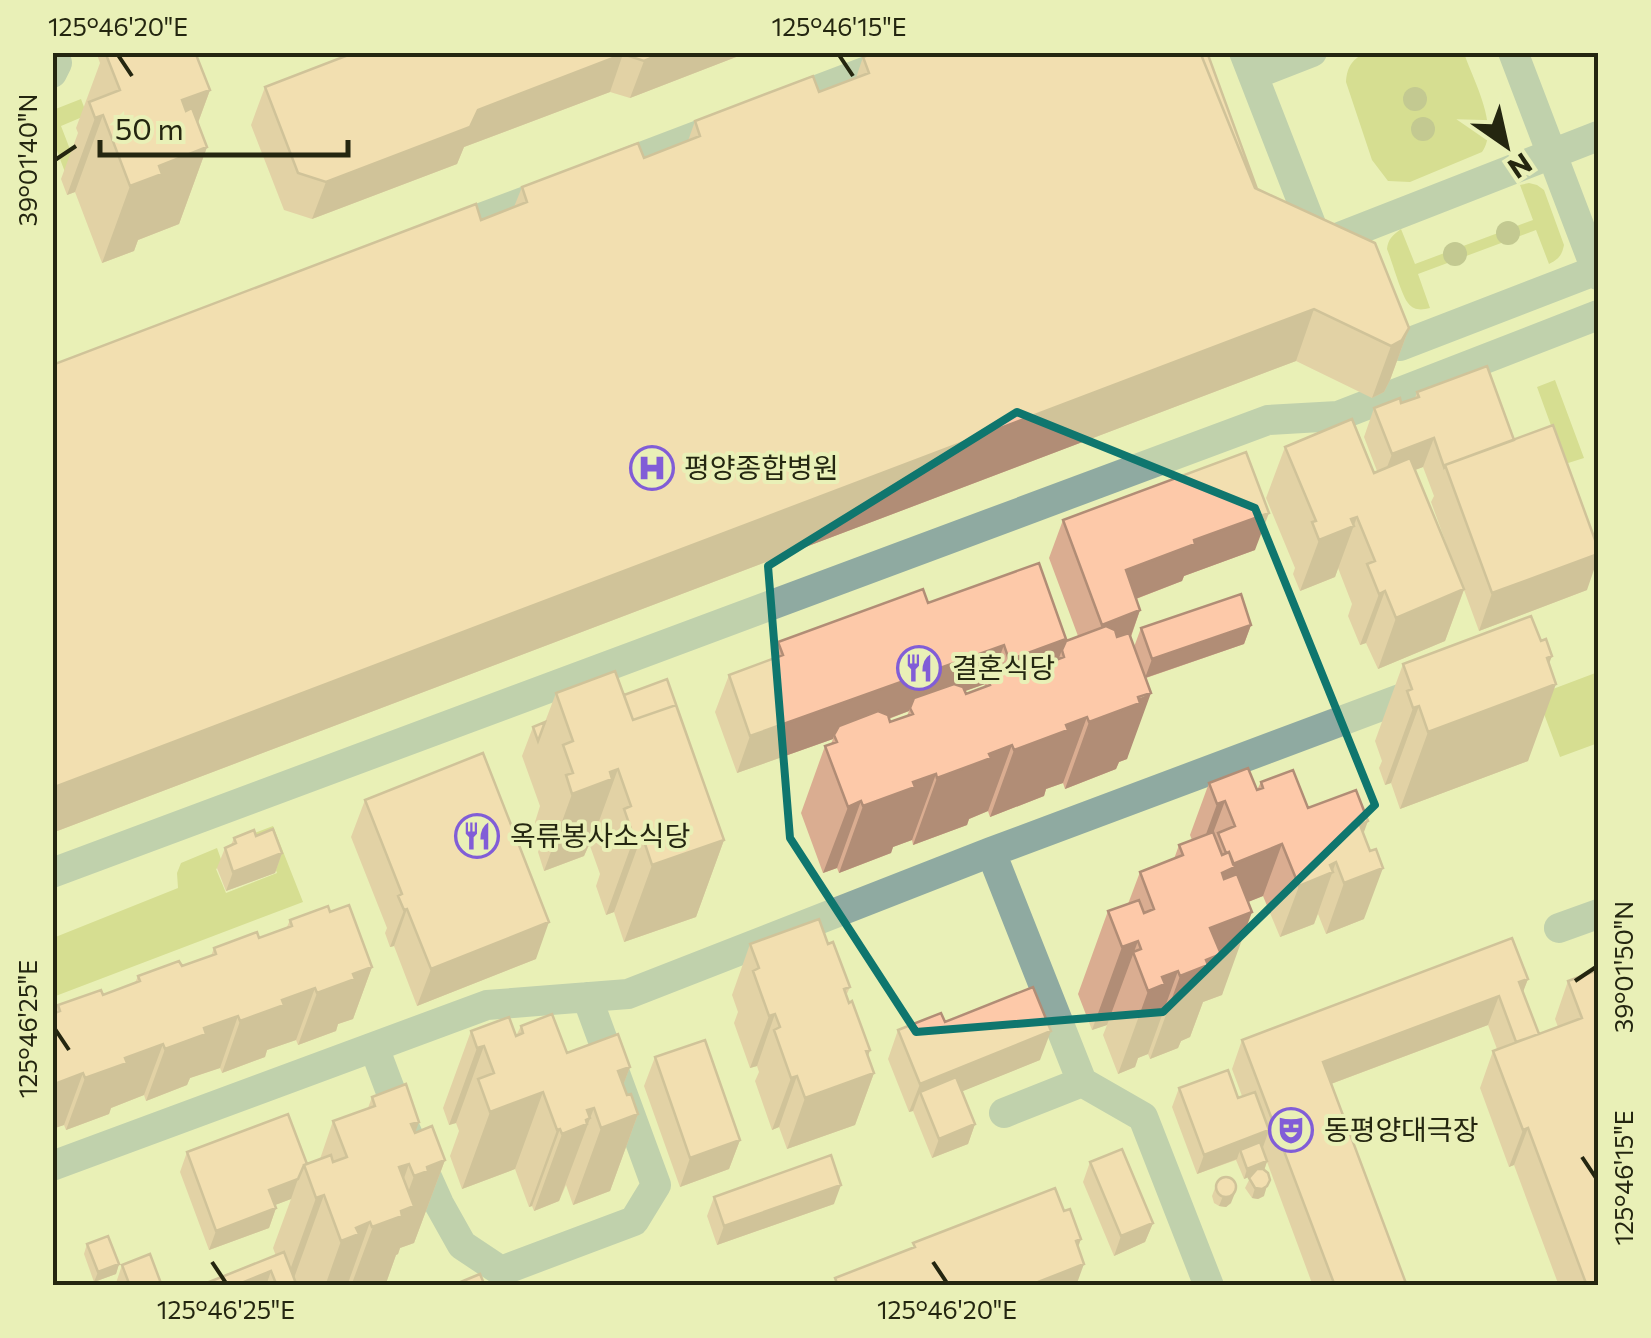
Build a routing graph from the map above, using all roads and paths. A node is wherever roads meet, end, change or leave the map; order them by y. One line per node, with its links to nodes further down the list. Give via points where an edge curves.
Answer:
1 (54, 52): 6 (street)
2 (917, 52): 10 (street)
3 (1312, 52): 5 (street)
4 (1513, 52): 8 (street)
5 (1248, 64): 9 (street, via 1319,245)
6 (52, 73)
7 (1598, 136): 8 (street)
8 (1552, 154): 9 (street); 11 (street)
9 (1356, 231): 11 (street, via 1400,346)
10 (420, 240)
11 (1598, 277): 12 (street)
12 (1562, 301)
13 (1598, 316): 16 (street, via 1338,416 1268,420)
14 (1455, 678): 15 (street)
15 (990, 852): 19 (street, via 628,994); 21 (street)
16 (52, 872)
17 (1598, 914): 18 (street)
18 (1558, 928)
19 (587, 997): 20 (street, via 487,1005); 20 (street, via 656,1185 634,1221 501,1271 462,1245)
20 (374, 1047): 23 (street)
21 (1082, 1082): 22 (street); 24 (street, via 1143,1118)
22 (1004, 1113)
23 (52, 1166)
24 (1209, 1286)

